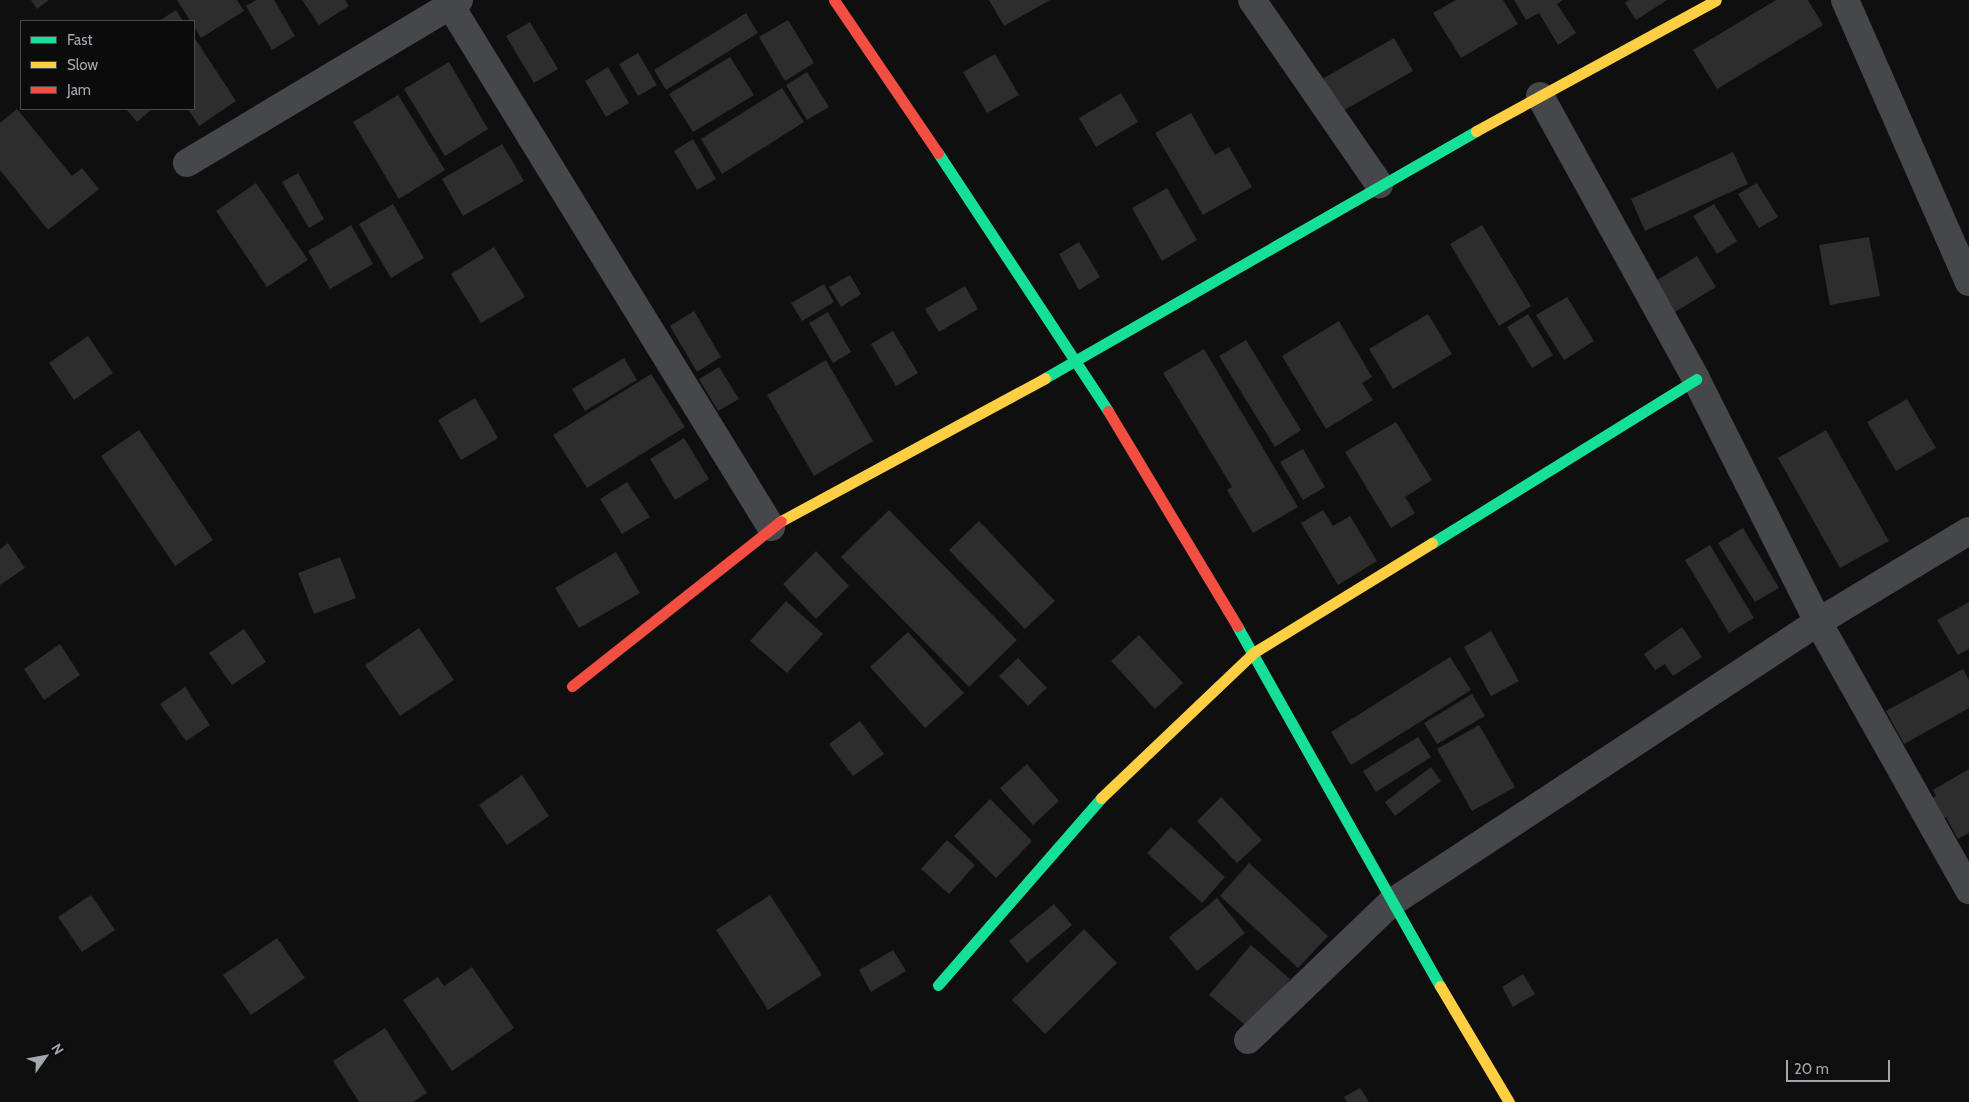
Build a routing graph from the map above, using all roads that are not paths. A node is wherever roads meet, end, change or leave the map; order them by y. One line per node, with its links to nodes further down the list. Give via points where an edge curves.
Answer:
1 (834, 0): 11 (street)
2 (1252, 0): 8 (street)
3 (1716, 0): 6 (street)
4 (1845, 0): 9 (street)
5 (454, 3): 7 (street); 13 (street)
6 (1540, 96): 8 (street); 12 (street)
7 (187, 163)
8 (1379, 184): 11 (street)
9 (1961, 245): 10 (street)
10 (1969, 282)
11 (1078, 360): 13 (street); 16 (street)
12 (1696, 380): 15 (street); 16 (street)
13 (771, 527): 17 (street)
14 (1969, 531): 15 (street)
15 (1818, 622): 18 (street); 19 (street)
16 (1253, 654): 19 (street); 20 (street, via 1087,811)
17 (572, 686)
18 (1969, 890)
19 (1390, 903): 21 (street); 22 (street)
20 (938, 985)
21 (1248, 1040)
22 (1509, 1102)

